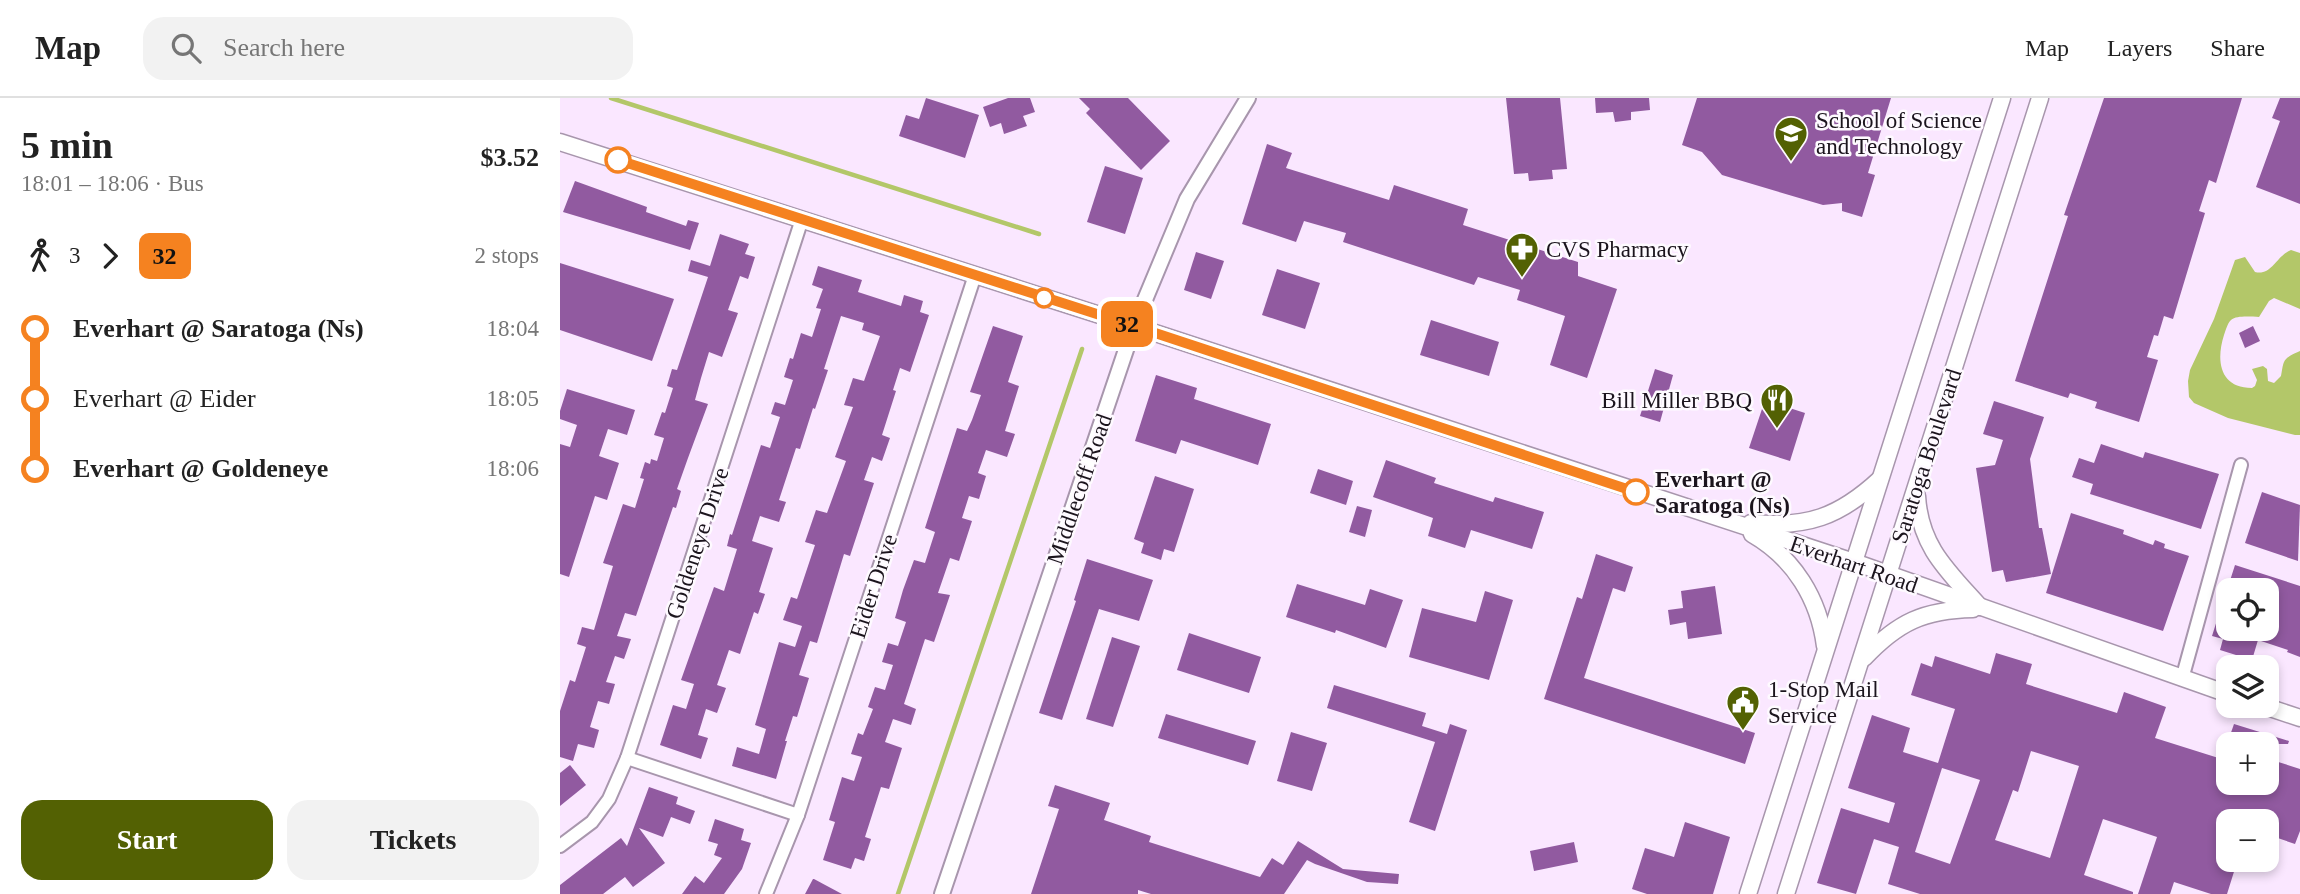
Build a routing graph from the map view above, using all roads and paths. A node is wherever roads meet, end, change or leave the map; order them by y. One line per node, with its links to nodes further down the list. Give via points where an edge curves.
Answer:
1 (1248, 98): 7 (street, Middlecoff Road, via 1186,199)
2 (2002, 98): 9 (main road, Saratoga Boulevard)
3 (2040, 98): 10 (main road, Saratoga Boulevard)
4 (560, 142): 5 (main road, Everhart Road)
5 (802, 219): 6 (main road, Everhart Road); 21 (street, Goldeneye Drive)
6 (975, 275): 7 (main road, Everhart Road); 22 (street, Eider Drive)
7 (1134, 326): 11 (main road, Everhart Road); 25 (street, Middlecoff Road)
8 (2241, 465): 17 (street)
9 (1881, 477): 11 (main road, via 1844,508 1819,520 1789,524); 12 (main road, Saratoga Boulevard)
10 (1916, 487): 13 (main road, Saratoga Boulevard); 14 (main road, via 1921,527 1931,550)
11 (1728, 521): 12 (main road, Everhart Road); 15 (main road, via 1760,539 1807,587)
12 (1854, 562): 13 (main road, Everhart Road); 15 (main road, Saratoga Boulevard)
13 (1888, 576): 14 (main road, Everhart Road); 16 (main road, Saratoga Boulevard)
14 (1982, 609): 16 (main road, via 1938,611 1910,621 1883,638); 17 (main road, Everhart Road)
15 (1825, 649): 26 (main road, Saratoga Boulevard)
16 (1860, 663): 27 (main road, Saratoga Boulevard)
17 (2182, 679): 18 (main road, Everhart Road)
18 (2216, 690)
19 (2279, 711): 20 (main road)
20 (2300, 718)
21 (627, 758): 22 (street); 23 (street, Goldeneye Drive, via 609,799 592,822)
22 (798, 815): 24 (street, Eider Drive)
23 (560, 846)
24 (766, 894)
25 (942, 894)
26 (1748, 894)
27 (1786, 894)

